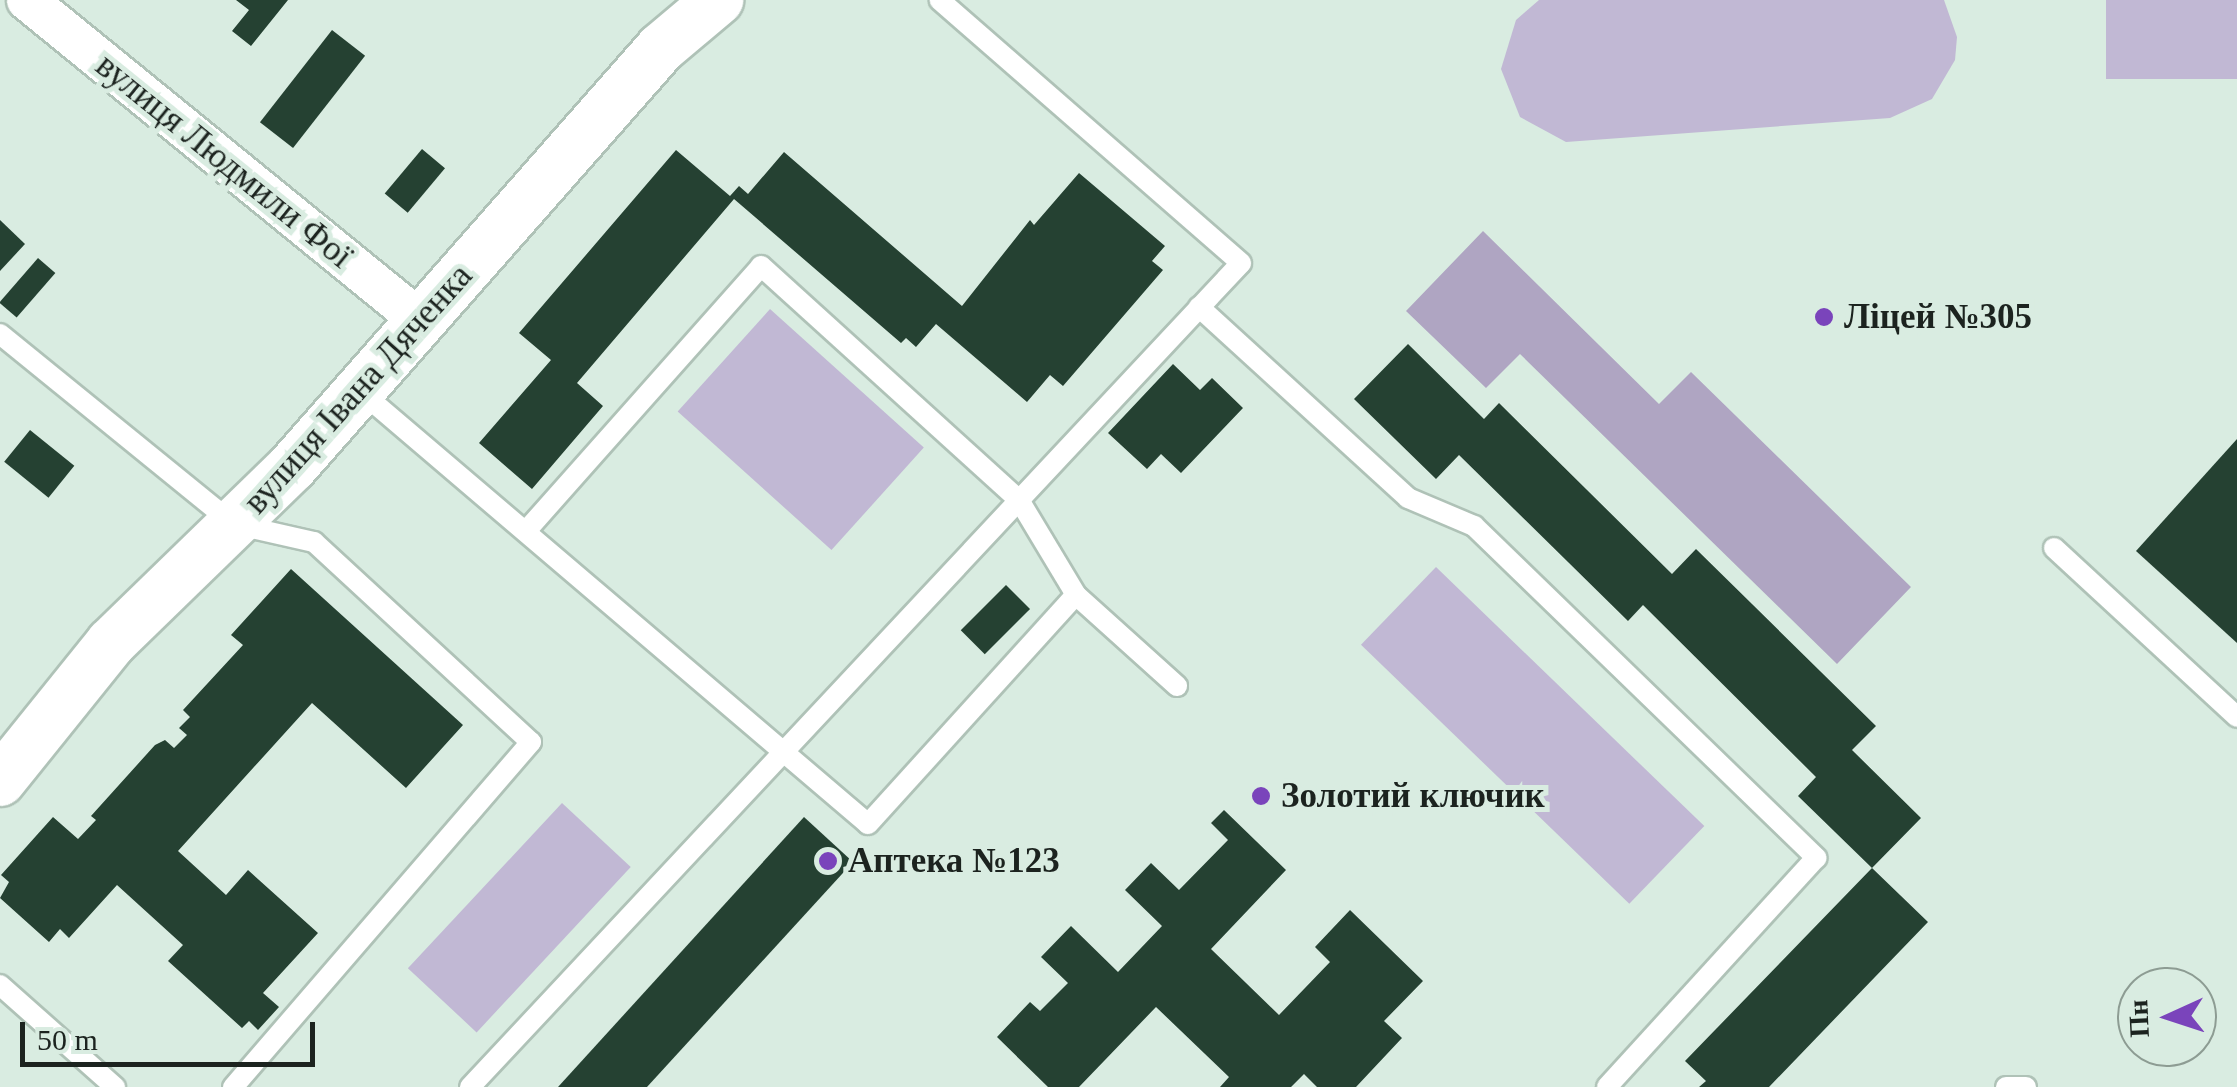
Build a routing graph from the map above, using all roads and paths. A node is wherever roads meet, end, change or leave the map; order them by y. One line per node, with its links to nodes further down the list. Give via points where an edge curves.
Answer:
1 (27, 0): 5 (street, вулиця Людмили Фої)
2 (718, 0): 5 (street, вулиця Івана Дяченка, via 661,48)
3 (939, 0): 4 (lane, via 1241,263)
4 (1200, 307): 8 (lane); 21 (lane, via 1408,498 1474,526 1816,858)
5 (421, 321): 7 (street, вулиця Івана Дяченка)
6 (0, 334): 9 (lane)
7 (360, 392): 9 (street, вулиця Івана Дяченка); 10 (lane)
8 (1019, 500): 10 (lane, via 761,266); 12 (lane); 15 (lane)
9 (234, 524): 16 (street, вулиця Івана Дяченка, via 112,643); 19 (lane, via 314,542 532,742)
10 (526, 531): 15 (lane)
11 (2054, 548): 14 (lane)
12 (1076, 595): 13 (lane); 15 (lane, via 868,824)
13 (1176, 686)
14 (2237, 717)
15 (786, 750): 20 (lane)
16 (0, 781)
17 (0, 984): 18 (lane)
18 (115, 1087)
19 (233, 1087)
20 (470, 1087)
21 (1607, 1087)
22 (2006, 1087): 23 (lane)
23 (2026, 1087)

